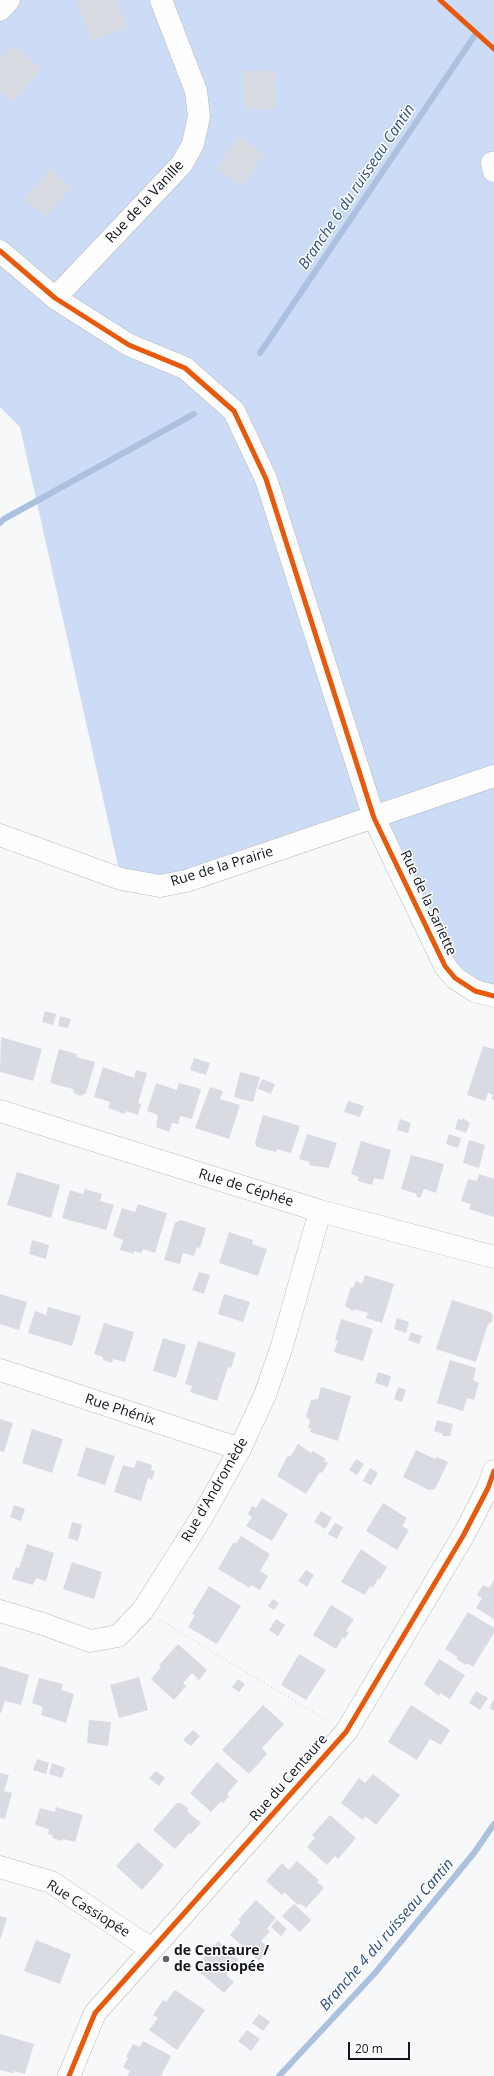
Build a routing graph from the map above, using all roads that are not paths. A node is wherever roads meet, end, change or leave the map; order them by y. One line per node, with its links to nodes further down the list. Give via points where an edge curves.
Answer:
1 (9, 0): 3 (street)
2 (161, 0): 5 (street, Rue de la Vanille, via 196,91 199,116 194,144 182,164)
3 (0, 10)
4 (0, 251): 5 (street, Rue de la Sariette)
5 (55, 298): 7 (street, Rue de la Sariette, via 129,345 185,368 234,411 266,479)
6 (494, 776): 7 (street, Rue de la Prairie)
7 (374, 818): 8 (street, Rue de la Prairie, via 186,881 160,886 121,879); 9 (street, Rue de la Sariette, via 445,966 455,978 475,991)
8 (0, 835)
9 (494, 996)
10 (0, 1111): 11 (street, Rue de Céphée)
11 (320, 1211): 12 (street, Rue de Céphée); 14 (street, Rue d'Andromède, via 282,1346 265,1395)
12 (494, 1257)
13 (0, 1370): 14 (street, Rue Phénix)
14 (240, 1449): 16 (street, Rue d'Andromède, via 202,1517 143,1610 118,1636 90,1641)
15 (494, 1471): 18 (street, Rue du Centaure, via 463,1536 346,1732)
16 (0, 1611)
17 (0, 1866): 18 (street, Rue Cassiopée, via 51,1882)
18 (151, 1949): 19 (street, Rue du Centaure, via 95,2013)
19 (70, 2076)

